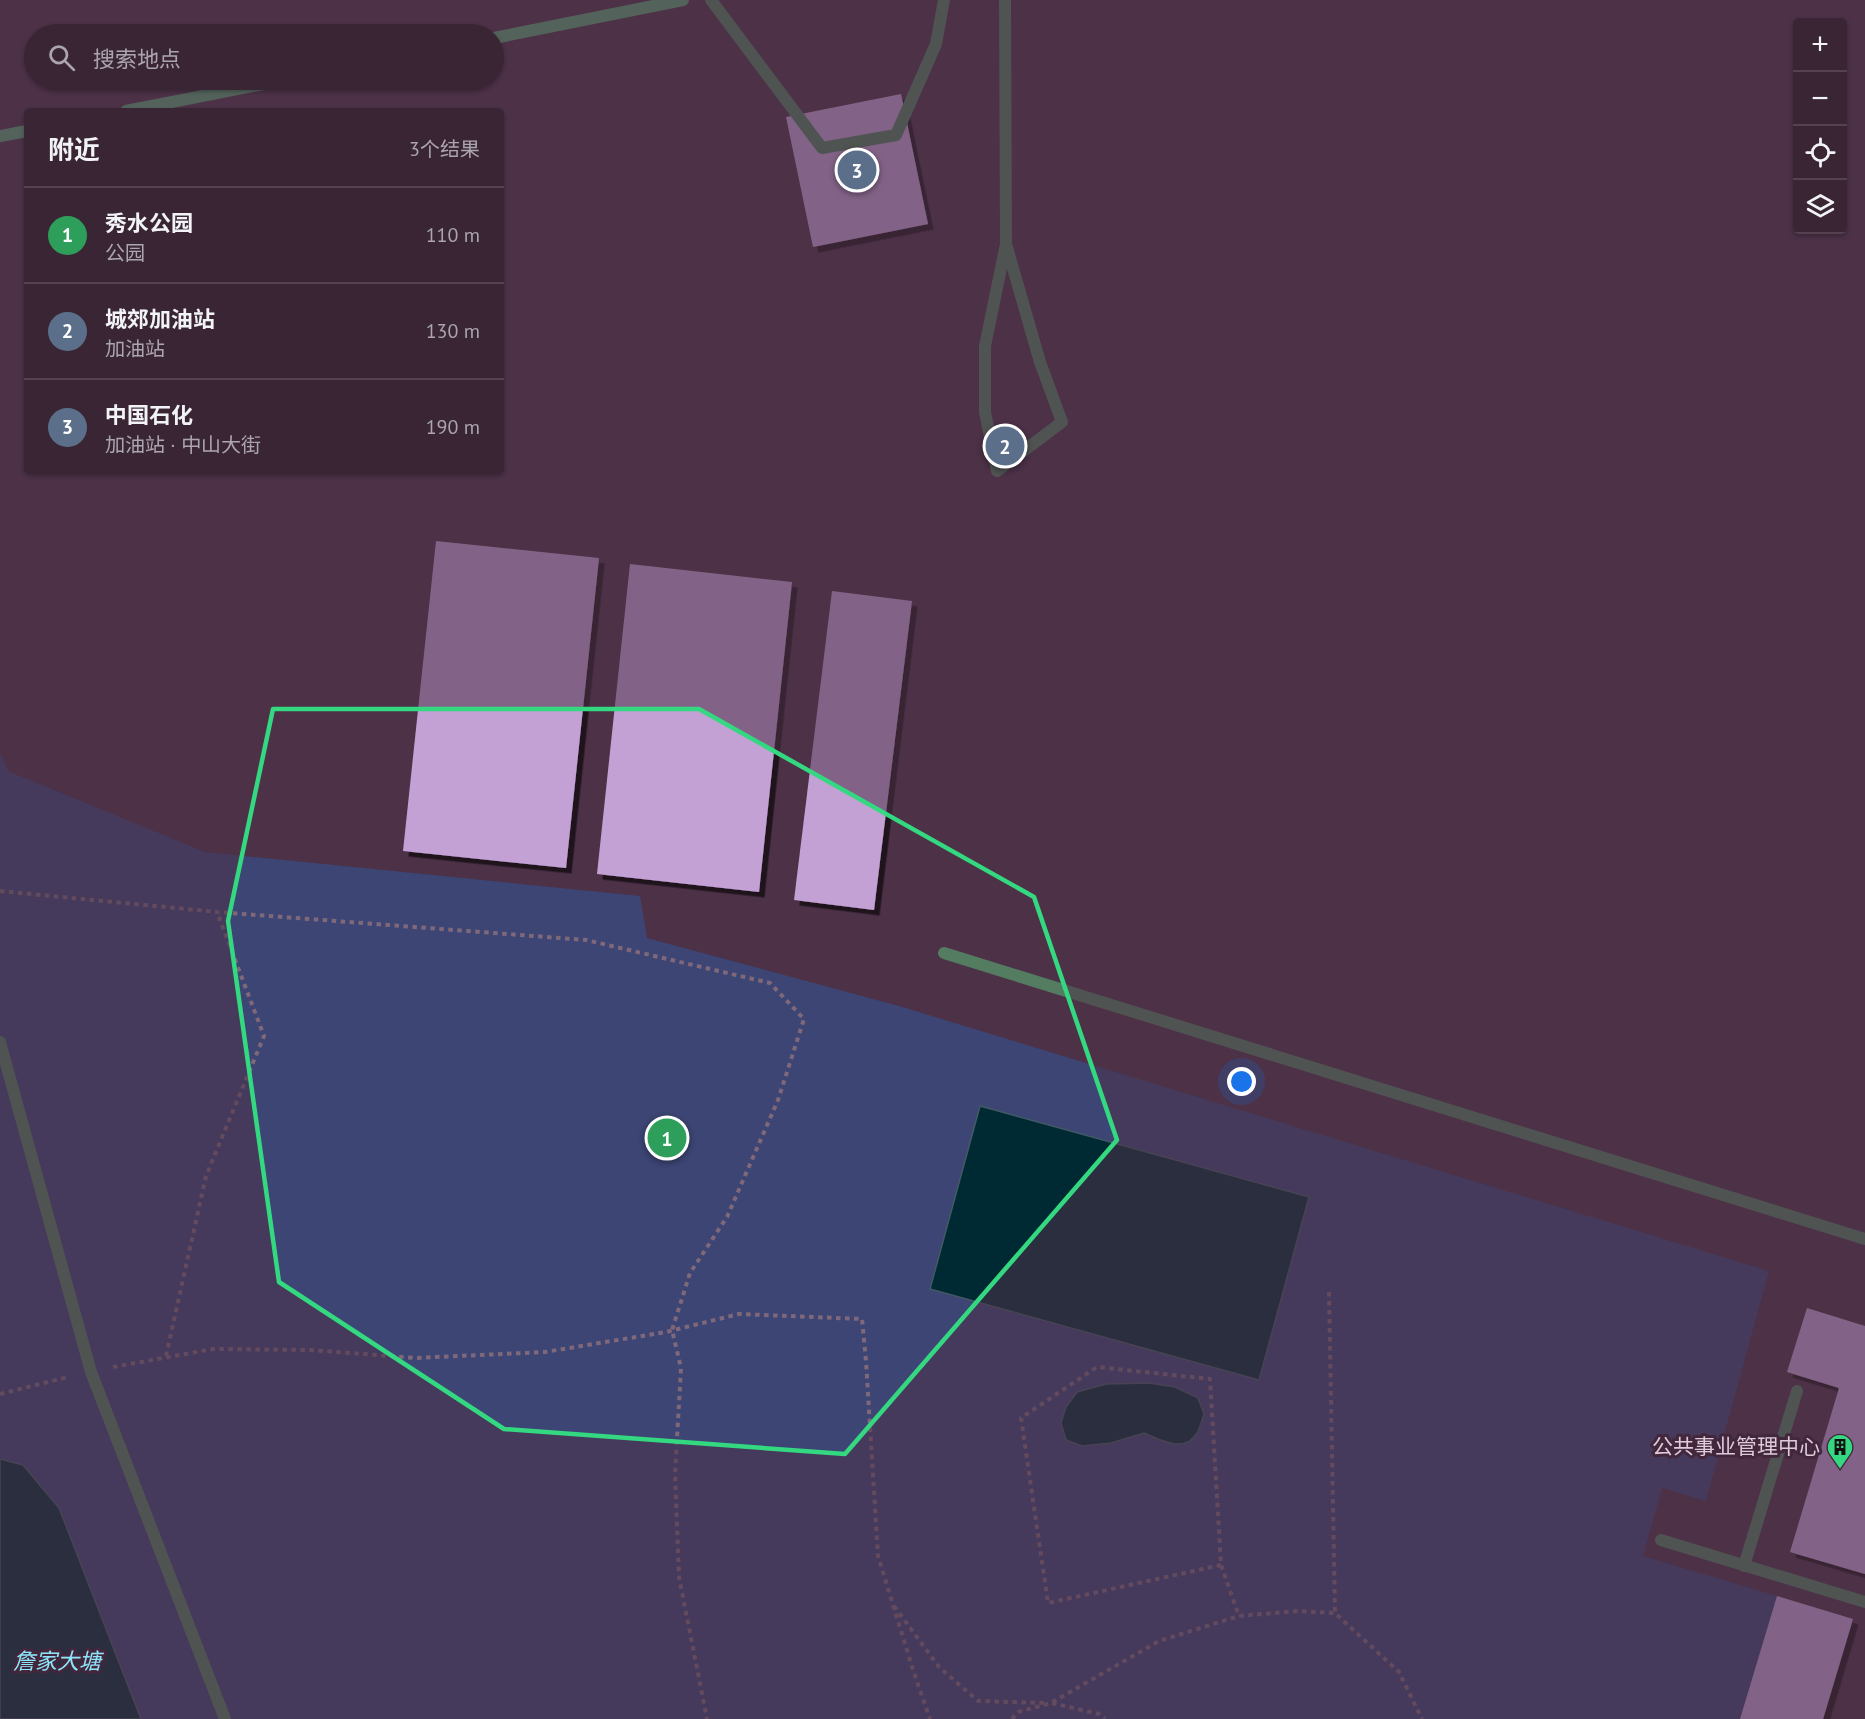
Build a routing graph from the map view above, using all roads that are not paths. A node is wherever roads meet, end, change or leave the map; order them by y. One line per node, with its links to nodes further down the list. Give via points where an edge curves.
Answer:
1 (683, 0): 5 (main road)
2 (711, 0): 3 (street, via 822,148 896,135 936,44)
3 (944, 0)
4 (1005, 0): 10 (street)
5 (504, 36)
6 (233, 90): 7 (main road)
7 (141, 108)
8 (24, 132): 9 (main road)
9 (0, 136)
10 (1006, 244): 10 (street, via 986,346 985,412 997,471 1062,422)
11 (944, 953): 13 (street)
12 (0, 1042): 18 (street, via 91,1372)
13 (1865, 1239)
14 (1797, 1391): 16 (street)
15 (1661, 1540): 16 (street)
16 (1744, 1566): 17 (street)
17 (1865, 1602)
18 (225, 1719)

